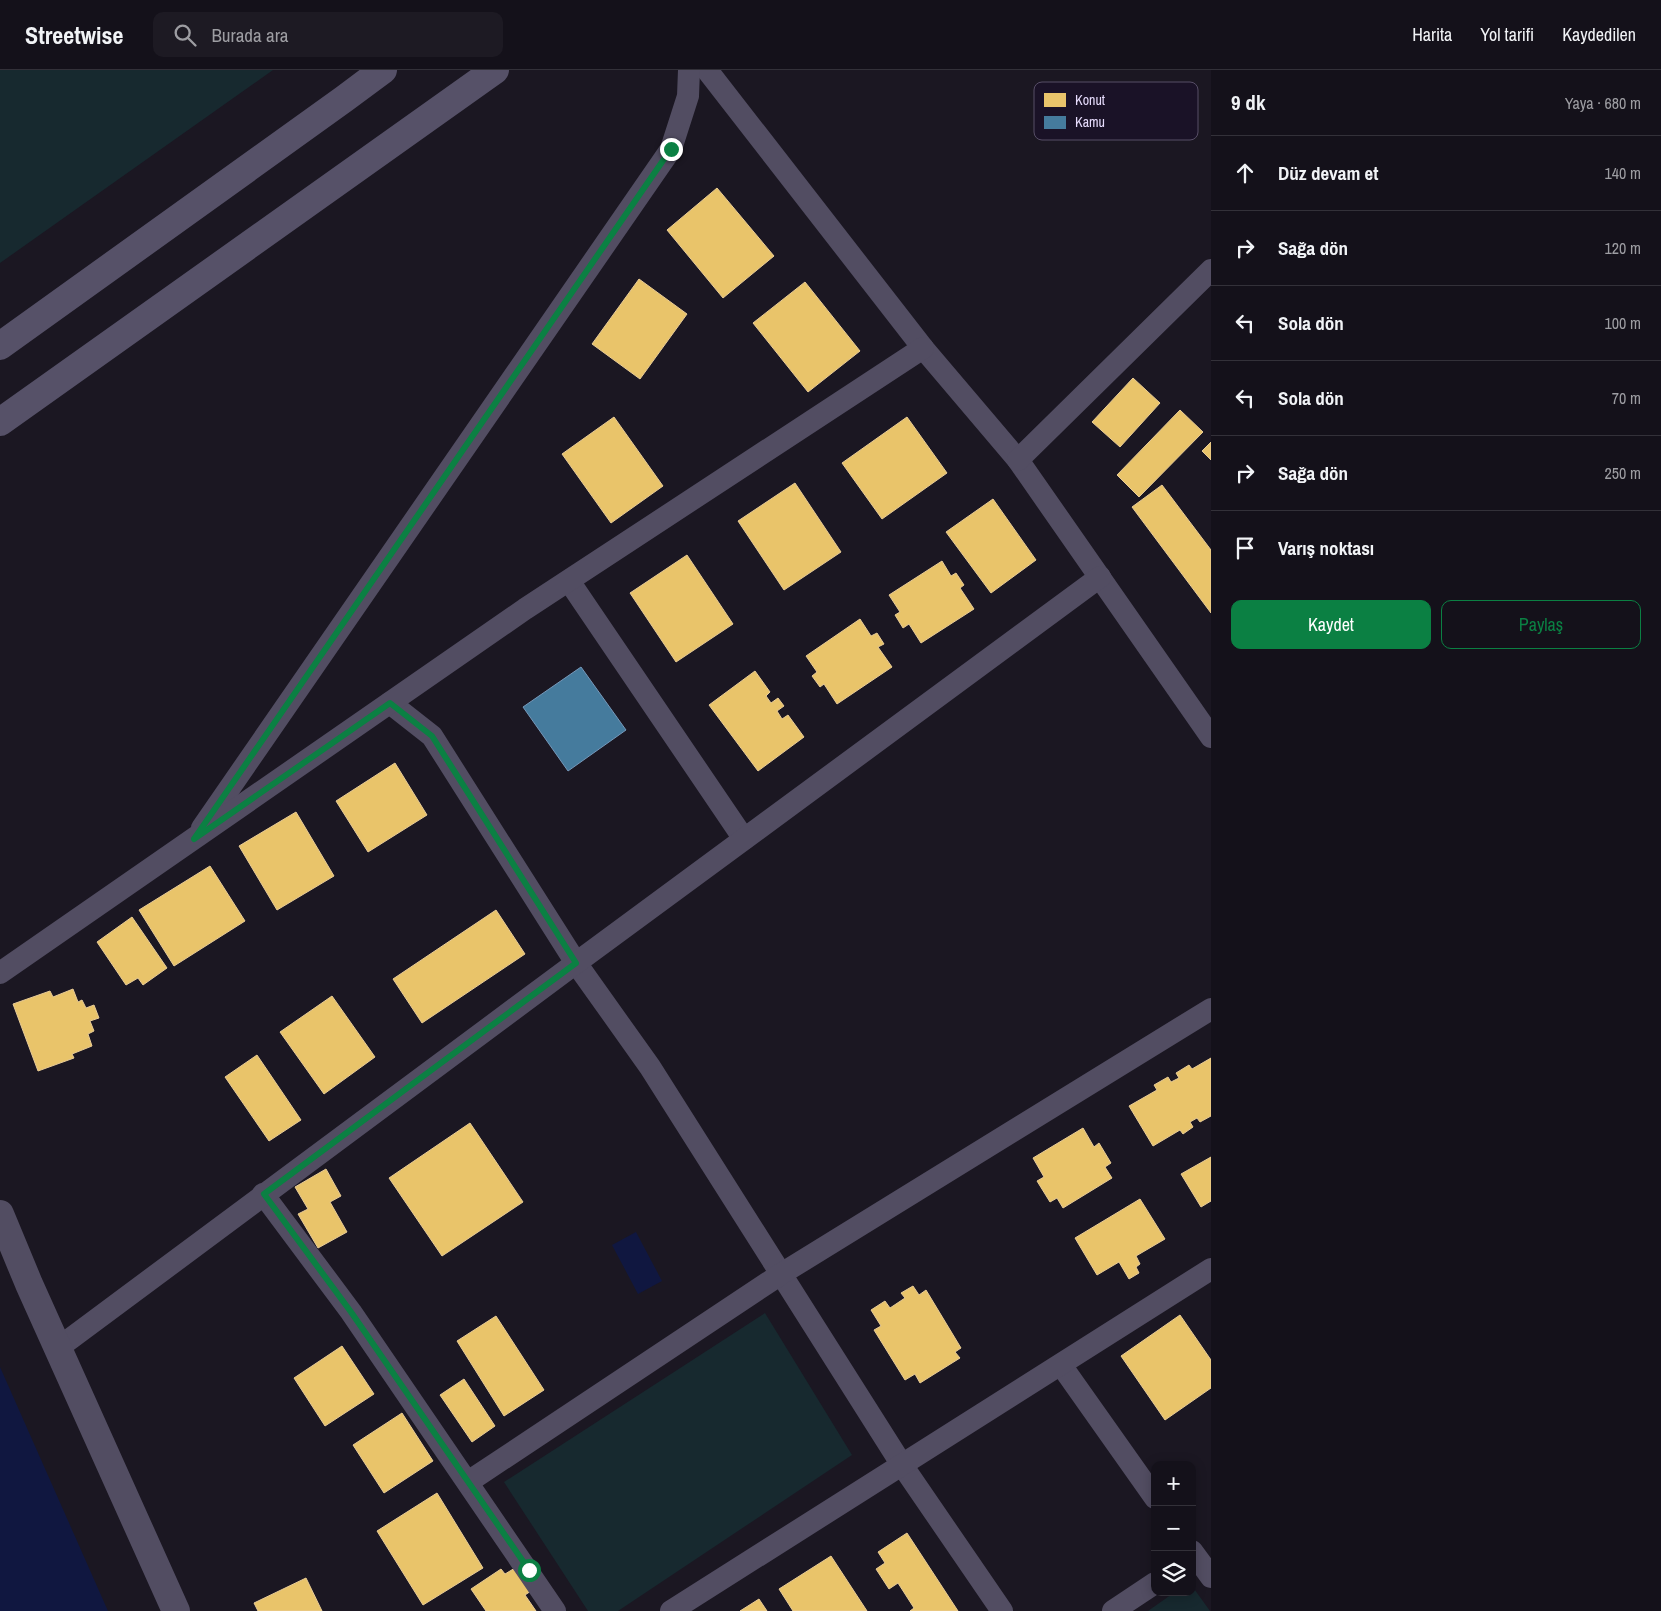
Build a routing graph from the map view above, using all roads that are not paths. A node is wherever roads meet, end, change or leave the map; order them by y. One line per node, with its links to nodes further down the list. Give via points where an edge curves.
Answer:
1 (383, 70): 6 (main road)
2 (494, 70): 8 (main road)
3 (689, 70): 15 (street, via 688,96 671,149)
4 (707, 70): 7 (street)
5 (1211, 270): 9 (street)
6 (0, 346)
7 (923, 348): 9 (street); 11 (street)
8 (0, 422)
9 (1018, 460): 10 (street)
10 (1100, 577): 13 (street); 14 (street)
11 (569, 581): 12 (street); 14 (street)
12 (390, 703): 15 (street); 16 (street, via 432,736)
13 (1211, 737)
14 (744, 838): 16 (street)
15 (194, 839): 17 (street)
16 (576, 963): 19 (street); 22 (street, via 650,1067)
17 (0, 973)
18 (1211, 1009): 22 (street)
19 (264, 1194): 23 (street); 26 (street, via 351,1312)
20 (0, 1214): 23 (street)
21 (1211, 1269): 24 (street)
22 (781, 1274): 25 (street); 26 (street)
23 (58, 1348): 31 (street)
24 (1061, 1365): 25 (street); 27 (street)
25 (902, 1465): 33 (street); 34 (street)
26 (468, 1482): 32 (street)
27 (1151, 1492)
28 (1196, 1559): 29 (street)
29 (1211, 1577)
30 (1151, 1586): 35 (street)
31 (176, 1611)
32 (555, 1611)
33 (671, 1611)
34 (1002, 1611)
35 (1113, 1611)

